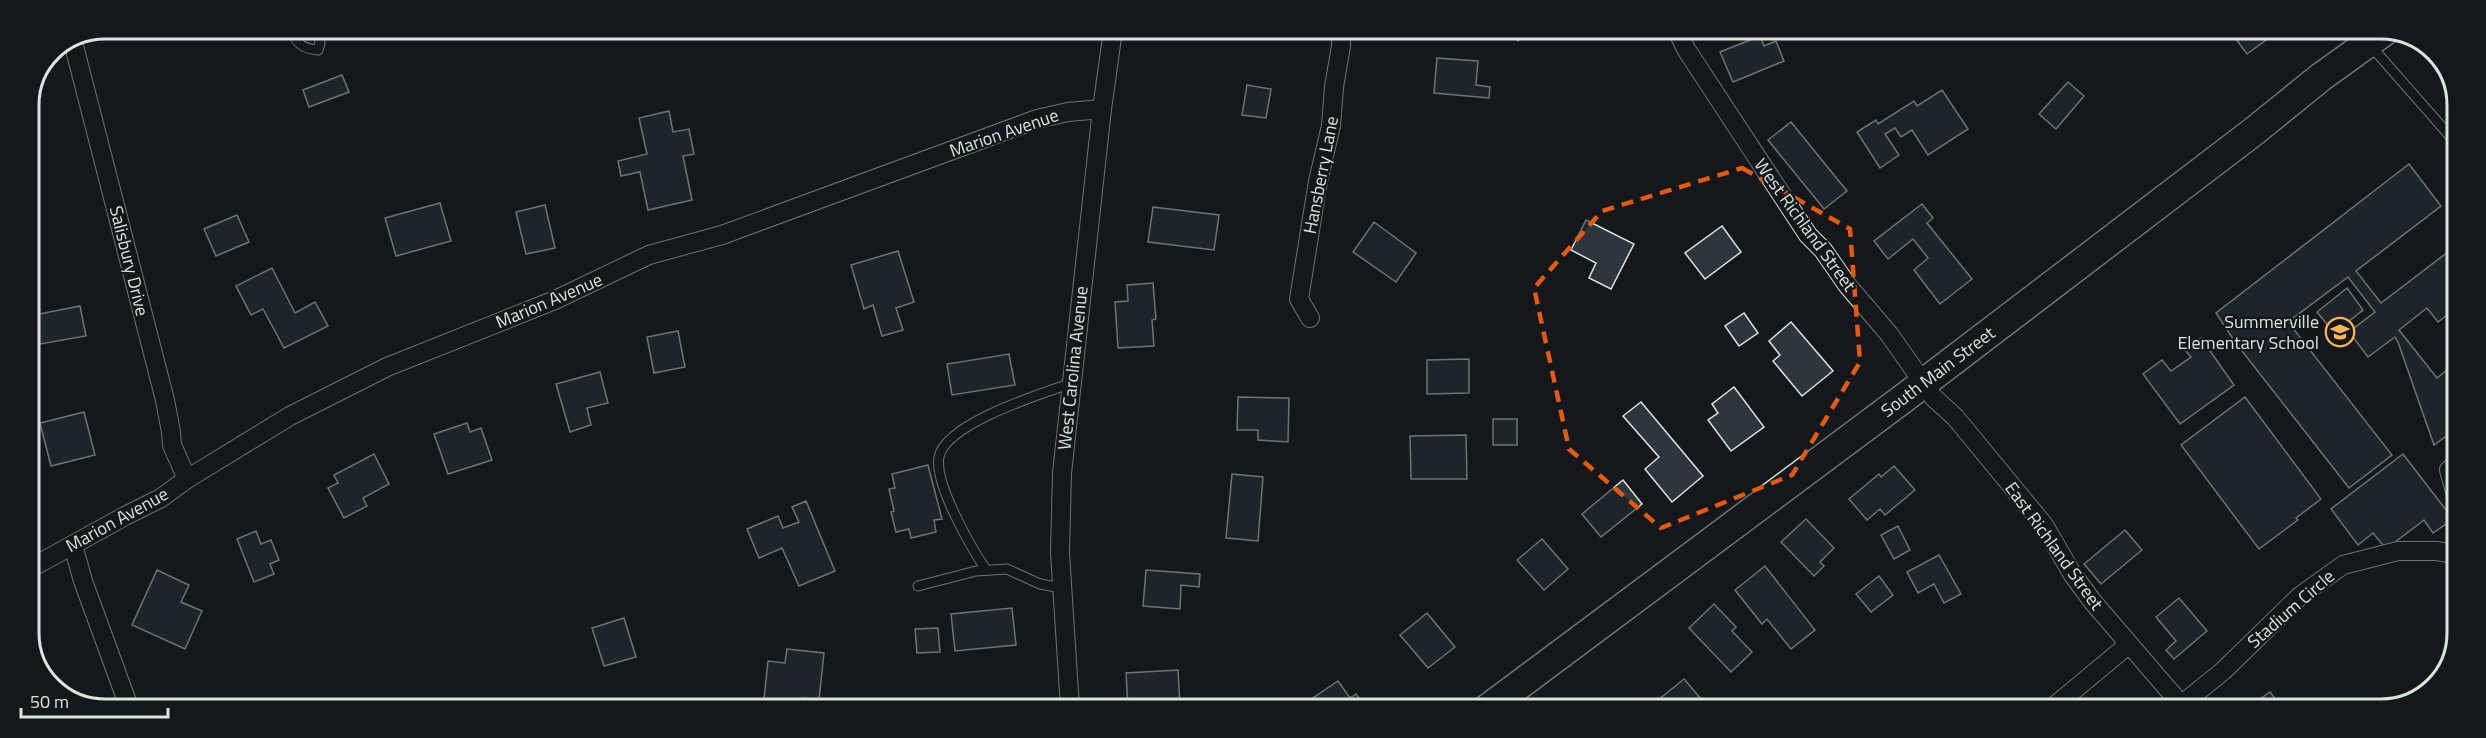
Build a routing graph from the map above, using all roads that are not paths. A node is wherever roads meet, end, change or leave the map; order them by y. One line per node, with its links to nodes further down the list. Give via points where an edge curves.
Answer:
1 (297, 39): 2 (lane, via 300,46 318,50)
2 (319, 39)
3 (1112, 39): 9 (street, West Carolina Avenue)
4 (1340, 39): 11 (street, Hansberry Lane, via 1331,126 1299,299)
5 (1681, 39): 13 (street, West Richland Street, via 1793,215 1889,334)
6 (2374, 39): 13 (main road, South Main Street)
7 (2378, 39): 10 (lane)
8 (74, 47): 14 (street, Salisbury Drive, via 165,400 172,445)
9 (1102, 109): 12 (street, West Carolina Avenue); 14 (street, Marion Avenue, via 1037,119 722,235 649,255 555,300 387,367 290,416)
10 (2447, 131)
11 (1310, 318)
12 (1072, 383): 18 (lane, via 1010,405 972,424 943,446 940,473 959,526); 20 (street, West Carolina Avenue, via 1062,473)
13 (1923, 383): 21 (street, East Richland Street, via 2044,525 2073,575); 24 (main road, South Main Street)
14 (187, 479): 15 (street, Marion Avenue, via 161,498)
15 (73, 545): 17 (street, Marion Avenue); 22 (street)
16 (2447, 553): 27 (street, Stadium Circle, via 2398,551 2343,565 2300,596)
17 (39, 564)
18 (986, 570): 19 (lane); 20 (lane, via 1007,569 1040,584)
19 (918, 586)
20 (1062, 588): 23 (street, West Carolina Avenue)
21 (2128, 645): 25 (street); 26 (street, East Richland Street)
22 (126, 699)
23 (1069, 699)
24 (1499, 699)
25 (2063, 699)
26 (2176, 699)
27 (2192, 699)

